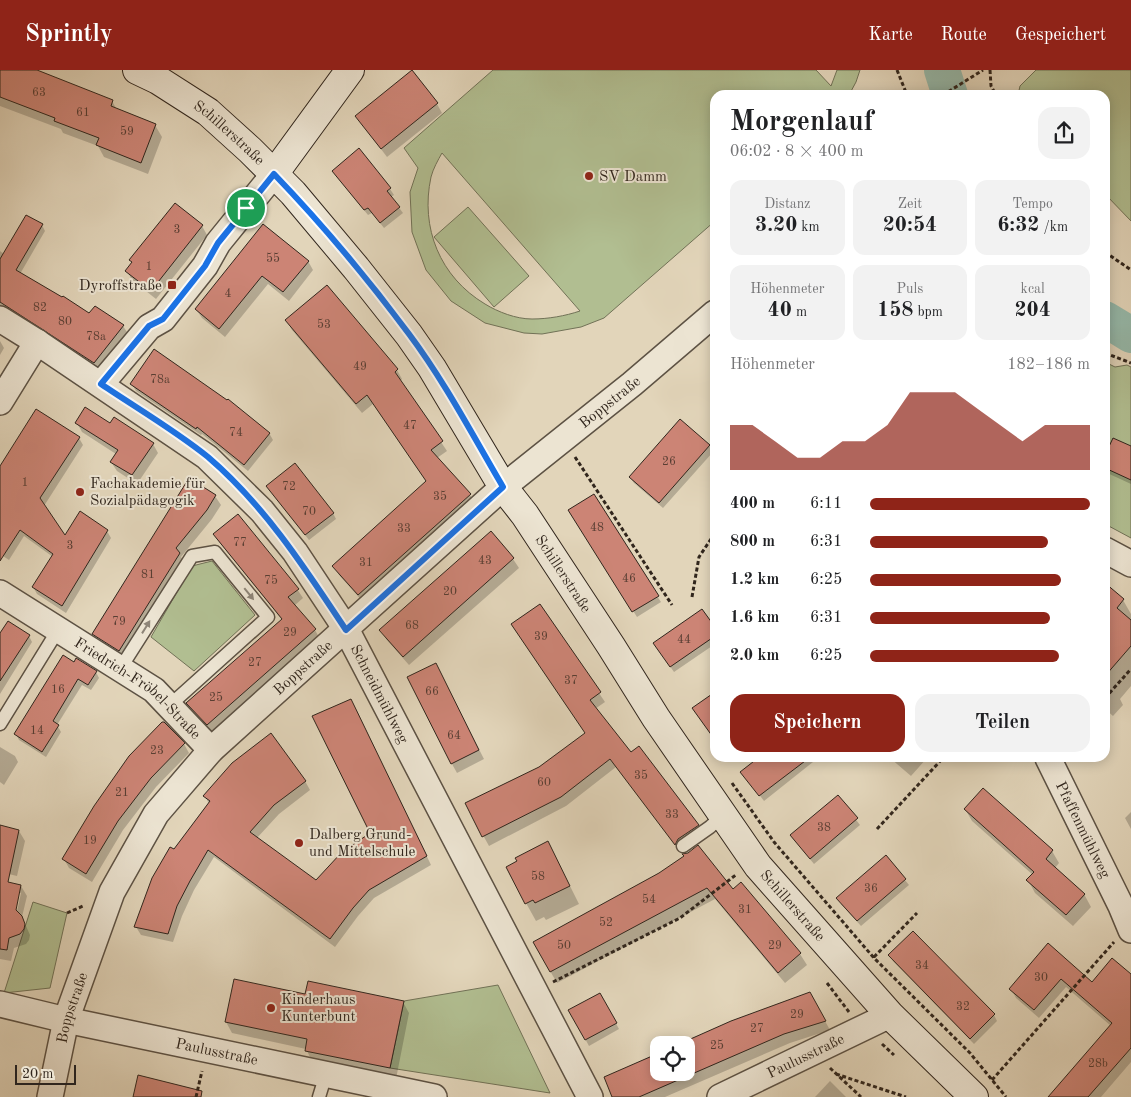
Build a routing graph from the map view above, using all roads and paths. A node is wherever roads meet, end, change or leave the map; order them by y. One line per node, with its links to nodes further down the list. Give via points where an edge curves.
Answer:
1 (350, 70): 9 (main road)
2 (897, 70): 6 (path)
3 (983, 70): 7 (path)
4 (990, 70): 8 (path)
5 (153, 73): 9 (main road, Schillerstraße, via 208,112)
6 (905, 90)
7 (951, 90)
8 (993, 90)
9 (274, 174): 17 (street, via 218,243 205,266 163,319 149,326); 20 (main road, Schillerstraße, via 409,335)
10 (1110, 255): 11 (path)
11 (1131, 270)
12 (710, 317): 19 (street, Boppstraße)
13 (0, 319): 14 (street, Schneidmühlweg)
14 (37, 342): 17 (street, Schneidmühlweg); 18 (street)
15 (1110, 355): 16 (path)
16 (1131, 363)
17 (101, 384): 28 (street, Schneidmühlweg, via 208,457 262,511 295,552)
18 (0, 402)
19 (564, 439): 20 (street, Boppstraße); 26 (path)
20 (503, 487): 28 (street, Boppstraße); 38 (main road, Schillerstraße, via 525,515 656,718)
21 (710, 540): 25 (path, via 699,557)
22 (1110, 553): 23 (street)
23 (1131, 564)
24 (0, 593): 27 (street, Friedrich-Fröbel-Straße)
25 (692, 597)
26 (672, 605)
27 (58, 630): 29 (street, Friedrich-Fröbel-Straße); 33 (lane, Friedrich-Fröbel-Straße)
28 (346, 630): 34 (street, Boppstraße); 45 (street, Schneidmühlweg)
29 (120, 668): 32 (street, Friedrich-Fröbel-Straße, via 154,690); 32 (lane, one-way to 32, via 192,556 215,552 268,617)
30 (1131, 669): 31 (path)
31 (1110, 692)
32 (169, 706): 34 (street, Friedrich-Fröbel-Straße)
33 (0, 724)
34 (211, 750): 48 (street, Boppstraße, via 156,814 112,892)
35 (938, 762): 39 (path)
36 (1050, 762): 43 (street, Pfaffenmühlweg)
37 (729, 778): 44 (path)
38 (723, 814): 40 (lane); 41 (main road, Schillerstraße)
39 (877, 829)
40 (683, 846)
41 (754, 860): 44 (main road, Schillerstraße); 45 (path, via 680,918)
42 (917, 913): 44 (path)
43 (1130, 928): 52 (path)
44 (864, 966): 47 (main road, Schillerstraße); 52 (path, via 970,1054)
45 (535, 992): 55 (street, Schneidmühlweg)
46 (0, 1004): 48 (street, Paulusstraße)
47 (890, 1015): 49 (street, Paulusstraße); 52 (main road, Schillerstraße)
48 (66, 1020): 51 (street, Paulusstraße); 53 (street, Boppstraße)
49 (813, 1052): 50 (path); 56 (street, Paulusstraße)
50 (836, 1074): 57 (path); 58 (path)
51 (322, 1086): 54 (street, Paulusstraße)
52 (985, 1087): 59 (path)
53 (50, 1097)
54 (434, 1097)
55 (590, 1097)
56 (720, 1097)
57 (861, 1097)
58 (906, 1097)
59 (1006, 1097)

